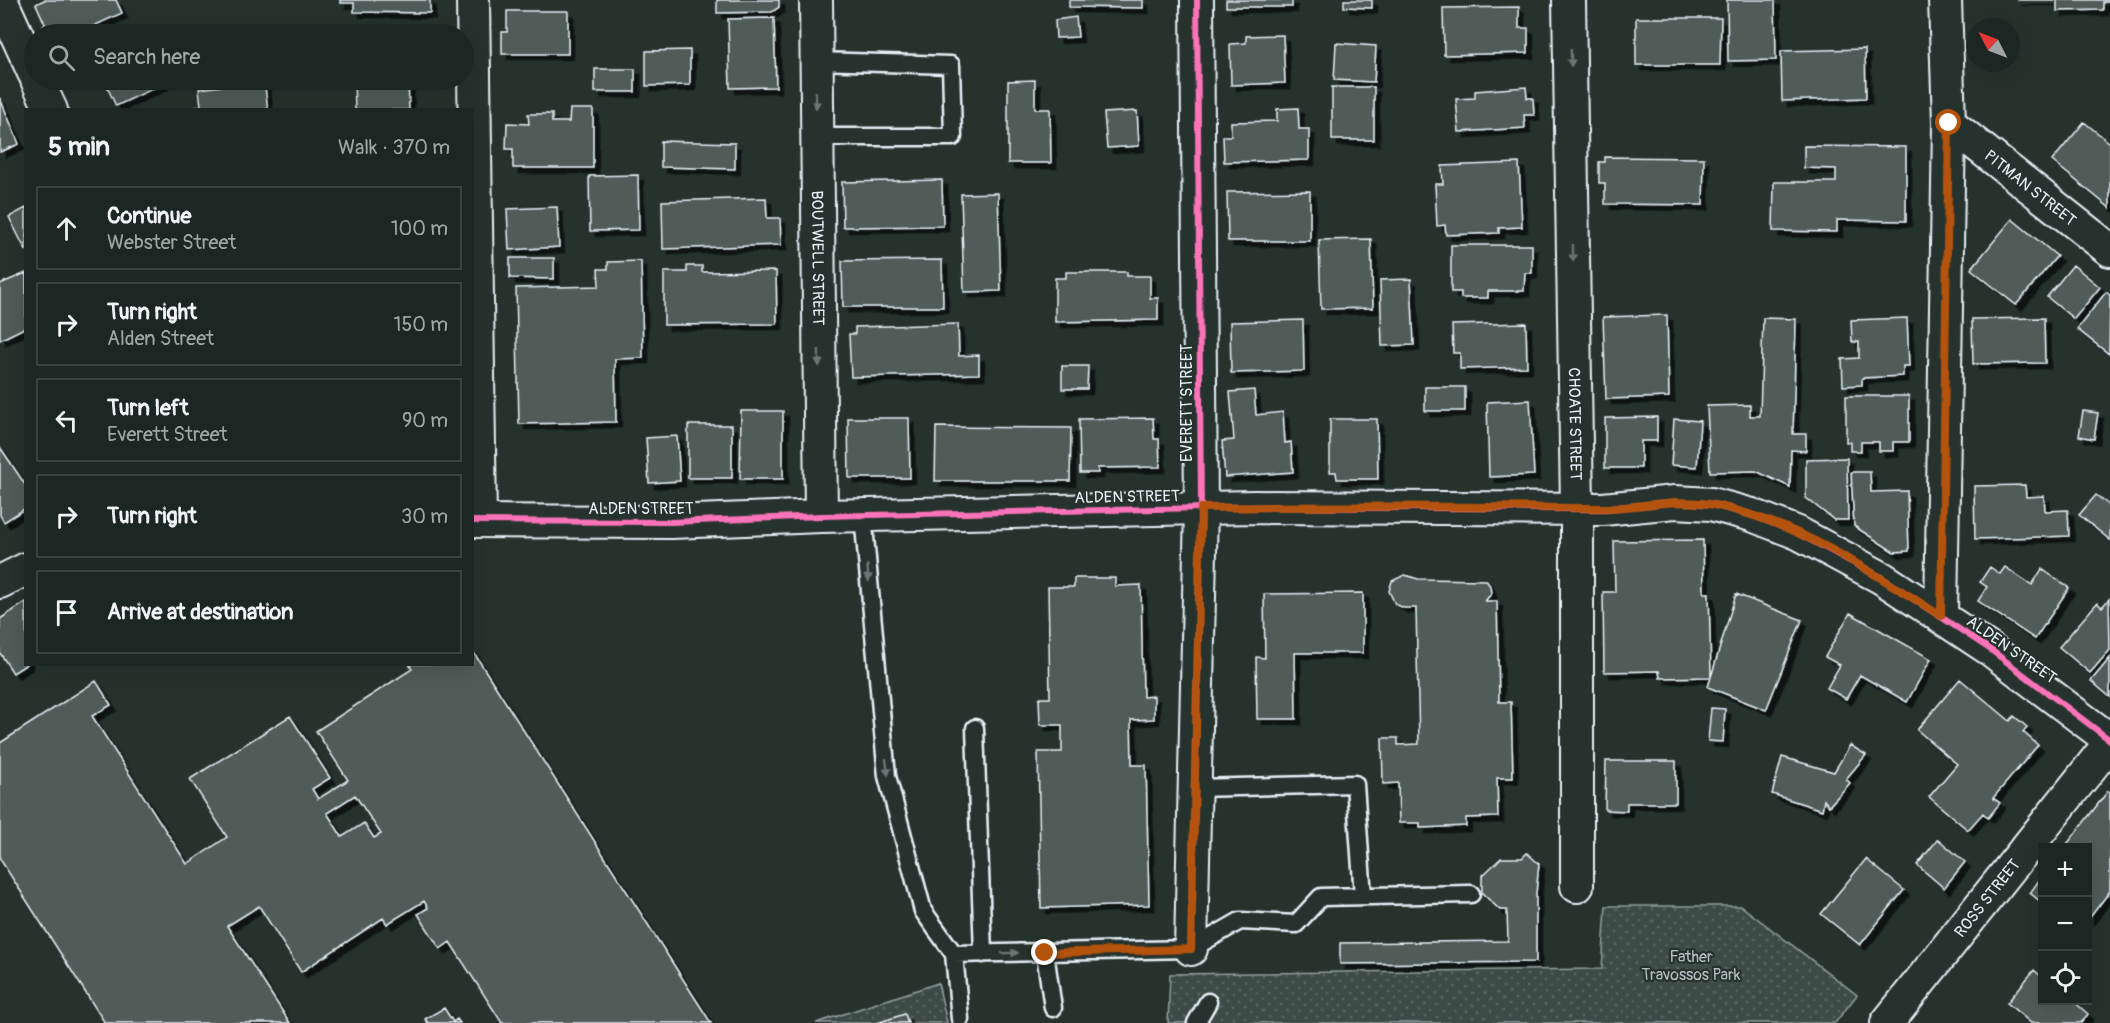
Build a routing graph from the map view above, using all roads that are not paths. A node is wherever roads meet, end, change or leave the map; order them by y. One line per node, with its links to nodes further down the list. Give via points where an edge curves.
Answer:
1 (1, 0): 8 (street)
2 (473, 0): 7 (street)
3 (816, 0): 10 (street, BOUTWELL STREET)
4 (1197, 0): 19 (street, EVERETT STREET)
5 (1569, 0): 20 (street, CHOATE STREET, one-way to 20)
6 (1945, 0): 15 (street)
7 (473, 24)
8 (9, 40): 9 (street)
9 (24, 60)
10 (816, 61): 16 (street, BOUTWELL STREET, one-way to 16); 16 (lane, via 951,65 953,137)
11 (42, 90): 13 (street)
12 (474, 90): 14 (street)
13 (50, 108)
14 (474, 108)
15 (1949, 123): 18 (street, PITMAN STREET); 26 (street)
16 (817, 137): 22 (street, BOUTWELL STREET, one-way to 22)
17 (474, 174): 23 (street)
18 (2110, 250)
19 (1201, 508): 20 (street, ALDEN STREET); 21 (street, ALDEN STREET); 29 (street, EVERETT STREET)
20 (1577, 508): 26 (street, ALDEN STREET, via 1675,502 1732,509 1781,526 1846,558); 30 (street, CHOATE STREET)
21 (863, 515): 22 (street, ALDEN STREET); 35 (lane, one-way to 35, via 887,776 923,911)
22 (821, 516): 23 (street, ALDEN STREET, via 671,522)
23 (476, 521)
24 (24, 570): 25 (street)
25 (0, 582)
26 (1941, 616): 28 (street, ALDEN STREET, via 2067,705)
27 (975, 728): 36 (lane)
28 (2110, 741): 41 (street, ROSS STREET)
29 (1195, 788): 32 (lane, via 1354,784); 33 (street, EVERETT STREET)
30 (1577, 886)
31 (1471, 894): 32 (lane)
32 (1363, 896): 33 (lane, via 1321,897 1296,924 1240,921)
33 (1191, 949): 34 (lane)
34 (1045, 953): 36 (lane, one-way to 34); 38 (lane)
35 (954, 954): 36 (lane); 39 (lane)
36 (983, 954)
37 (1208, 1002): 40 (lane)
38 (1053, 1008)
39 (960, 1019)
40 (1197, 1023)
41 (1887, 1023)

